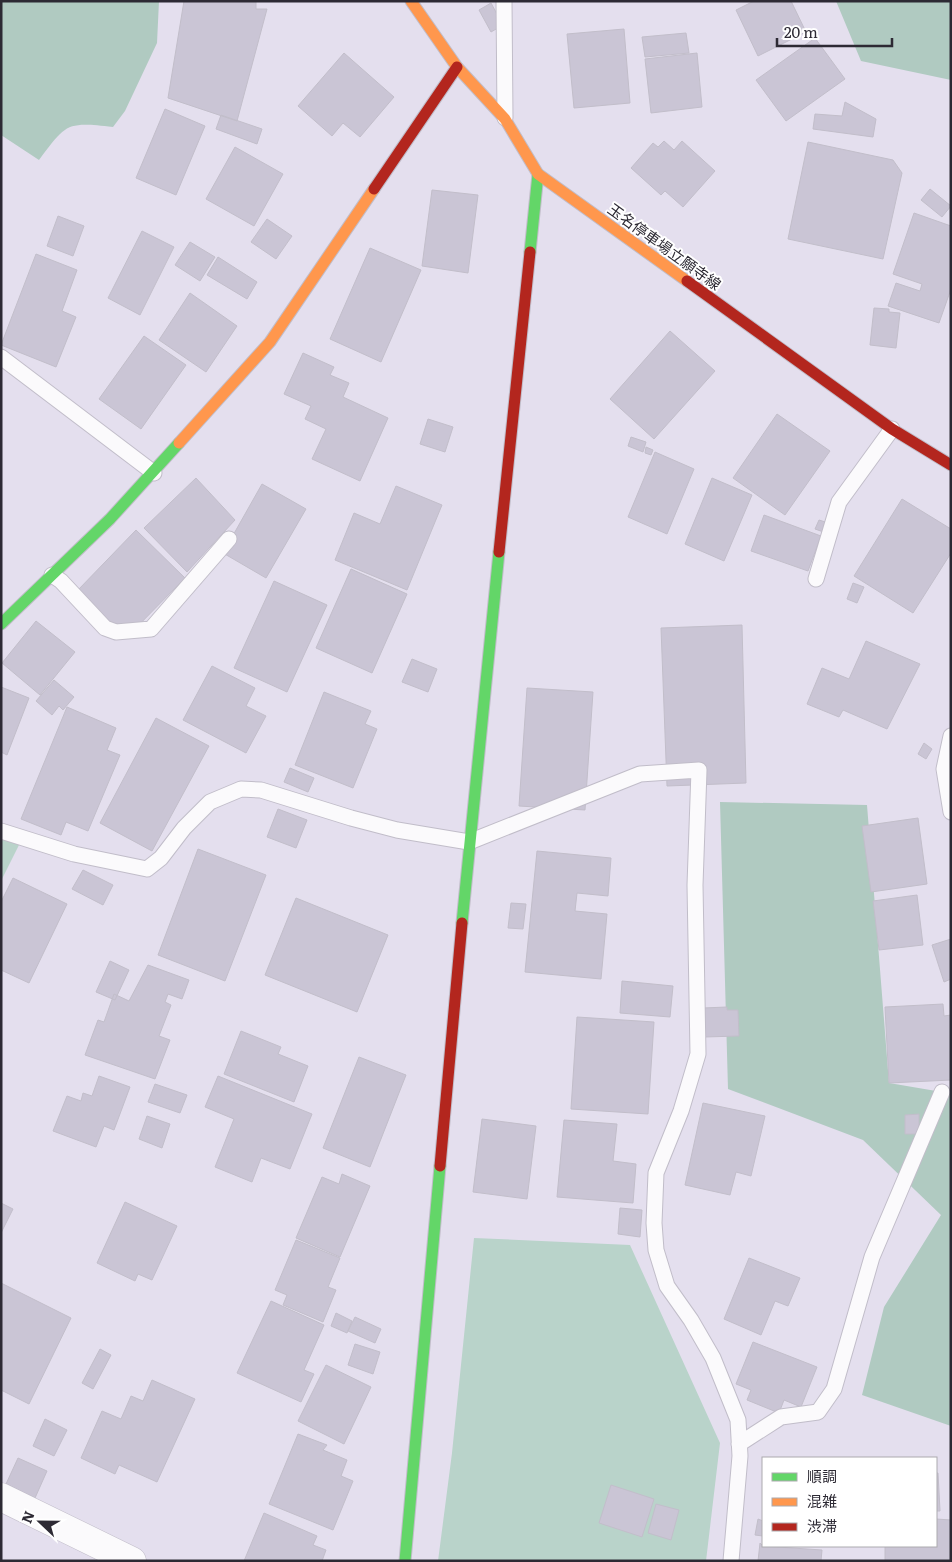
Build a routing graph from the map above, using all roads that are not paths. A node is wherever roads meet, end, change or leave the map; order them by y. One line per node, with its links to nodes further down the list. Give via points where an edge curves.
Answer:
1 (411, 1): 3 (street, 玉名停車場立願寺線)
2 (504, 1): 4 (lane)
3 (457, 67): 4 (street, 玉名停車場立願寺線); 9 (street, via 270,342)
4 (505, 119): 5 (street, 玉名停車場立願寺線)
5 (538, 174): 7 (street, 玉名停車場立願寺線); 17 (street)
6 (1, 357): 9 (lane)
7 (892, 429): 8 (street, 玉名停車場立願寺線); 12 (lane, via 839,502)
8 (951, 465)
9 (154, 473): 11 (street)
10 (229, 538): 11 (lane, via 151,629 116,632 106,628)
11 (52, 575): 13 (street)
12 (816, 578)
13 (1, 624)
14 (951, 736): 15 (lane, via 944,769)
15 (951, 812)
16 (1, 831): 17 (lane, via 74,854 147,869 161,858 210,802 241,789 261,790 397,830)
17 (469, 842): 19 (lane, via 640,774 700,770 696,885 698,1054 681,1111 656,1173 654,1223 656,1250 667,1286 713,1358 738,1420); 22 (street)
18 (942, 1092): 19 (lane, via 872,1257 834,1389 818,1412 781,1418)
19 (739, 1444): 23 (lane)
20 (1, 1498): 21 (street)
21 (132, 1561)
22 (404, 1561)
23 (731, 1561)

